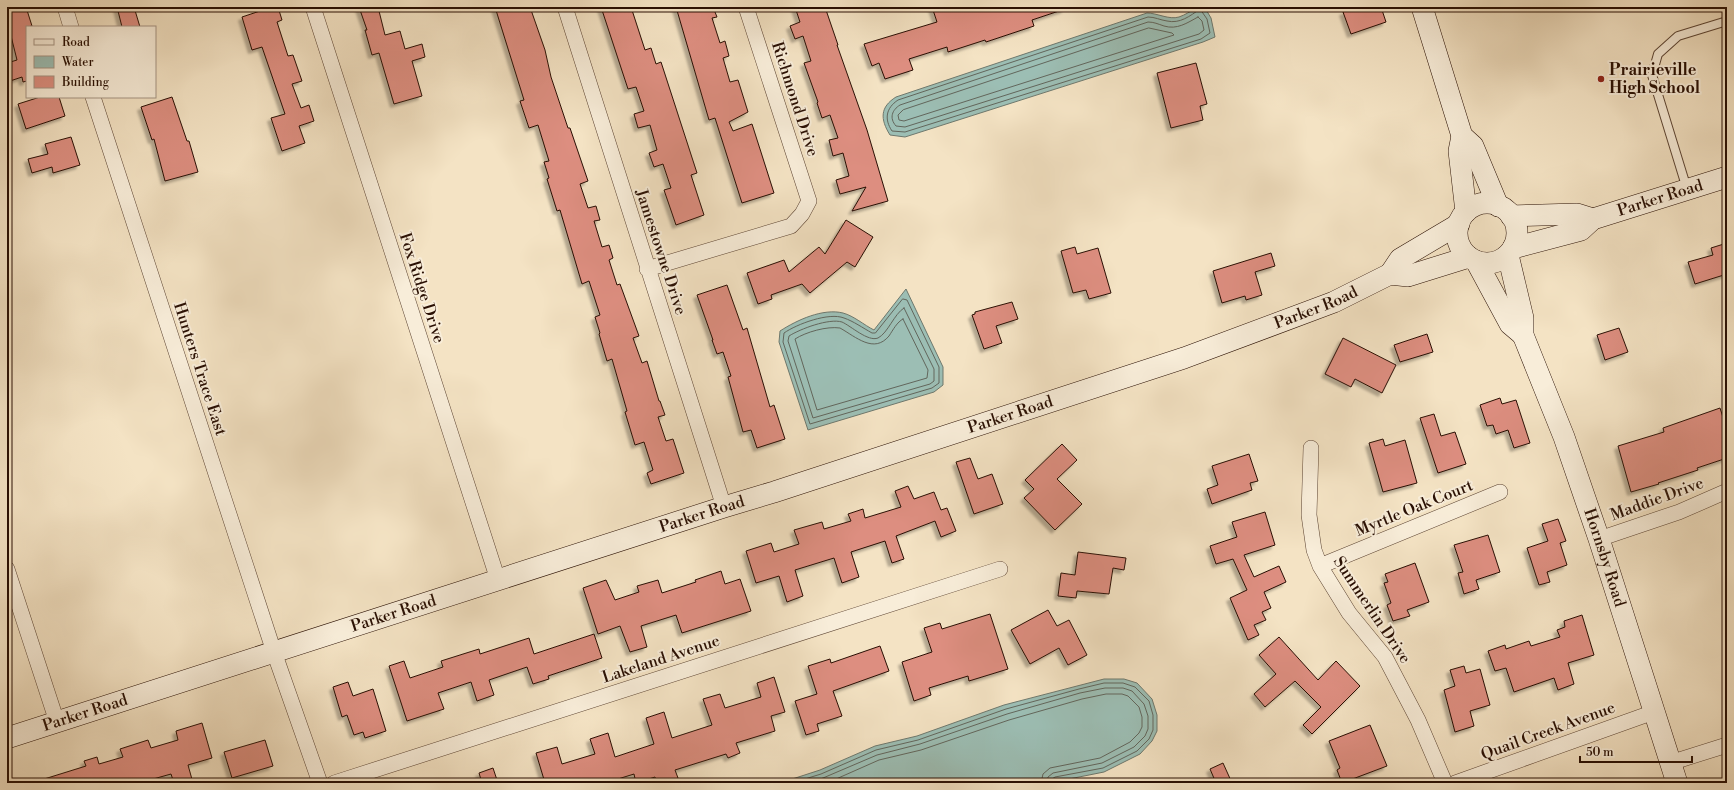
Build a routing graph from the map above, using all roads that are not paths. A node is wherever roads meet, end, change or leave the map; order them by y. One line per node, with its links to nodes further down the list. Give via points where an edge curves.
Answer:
1 (65, 7): 7 (street)
2 (313, 7): 28 (street, Fox Ridge Drive)
3 (565, 7): 17 (street, Jamestowne Drive)
4 (746, 7): 17 (street, Richmond Drive, via 809,201 791,226)
5 (1422, 7): 9 (street)
6 (1727, 21): 11 (lane, via 1678,36 1658,54 1652,76)
7 (71, 26)
8 (93, 98): 29 (street, Hunters Trace East)
9 (1462, 136): 12 (street, via 1473,146); 13 (street, via 1459,151)
10 (1727, 177): 11 (street, Parker Road)
11 (1687, 190): 14 (street, Parker Road)
12 (1505, 211): 13 (street, via 1490,204 1481,204); 14 (street, via 1577,214); 15 (street, via 1517,232)
13 (1462, 218): 16 (street, via 1457,230 1459,243); 18 (street, Parker Road, via 1400,259)
14 (1593, 219): 15 (street, Parker Road, via 1581,230)
15 (1510, 252): 16 (street, via 1493,263); 19 (street, Hornsby Road, via 1523,318)
16 (1472, 259): 18 (street, via 1408,276); 19 (street, Hornsby Road, via 1510,324)
17 (647, 268): 23 (street, Jamestowne Drive)
18 (1390, 274): 23 (street, Parker Road, via 1334,302 1184,358)
19 (1523, 335): 24 (street, Hornsby Road, via 1564,437)
20 (1311, 448): 25 (street, Summerlin Drive, via 1309,515 1314,550)
21 (1727, 491): 24 (street, Maddie Drive, via 1679,512)
22 (1500, 492): 25 (street, Myrtle Oak Court)
23 (724, 507): 28 (street, Parker Road)
24 (1599, 539): 30 (street, Hornsby Road)
25 (1320, 566): 37 (street, Summerlin Drive, via 1349,613 1385,657 1418,720)
26 (7, 569): 31 (street)
27 (1000, 569): 36 (street, Lakeland Avenue)
28 (498, 580): 29 (street, Parker Road)
29 (274, 652): 31 (street, Parker Road); 35 (street, Hunters Trace East)
30 (1654, 712): 34 (street, Hornsby Road); 38 (street, Quail Creek Avenue)
31 (57, 722): 32 (street, Parker Road)
32 (7, 738)
33 (1727, 744): 34 (street)
34 (1670, 763): 39 (street, Hornsby Road)
35 (320, 783)
36 (334, 783)
37 (1445, 783)
38 (1455, 783)
39 (1677, 783)

